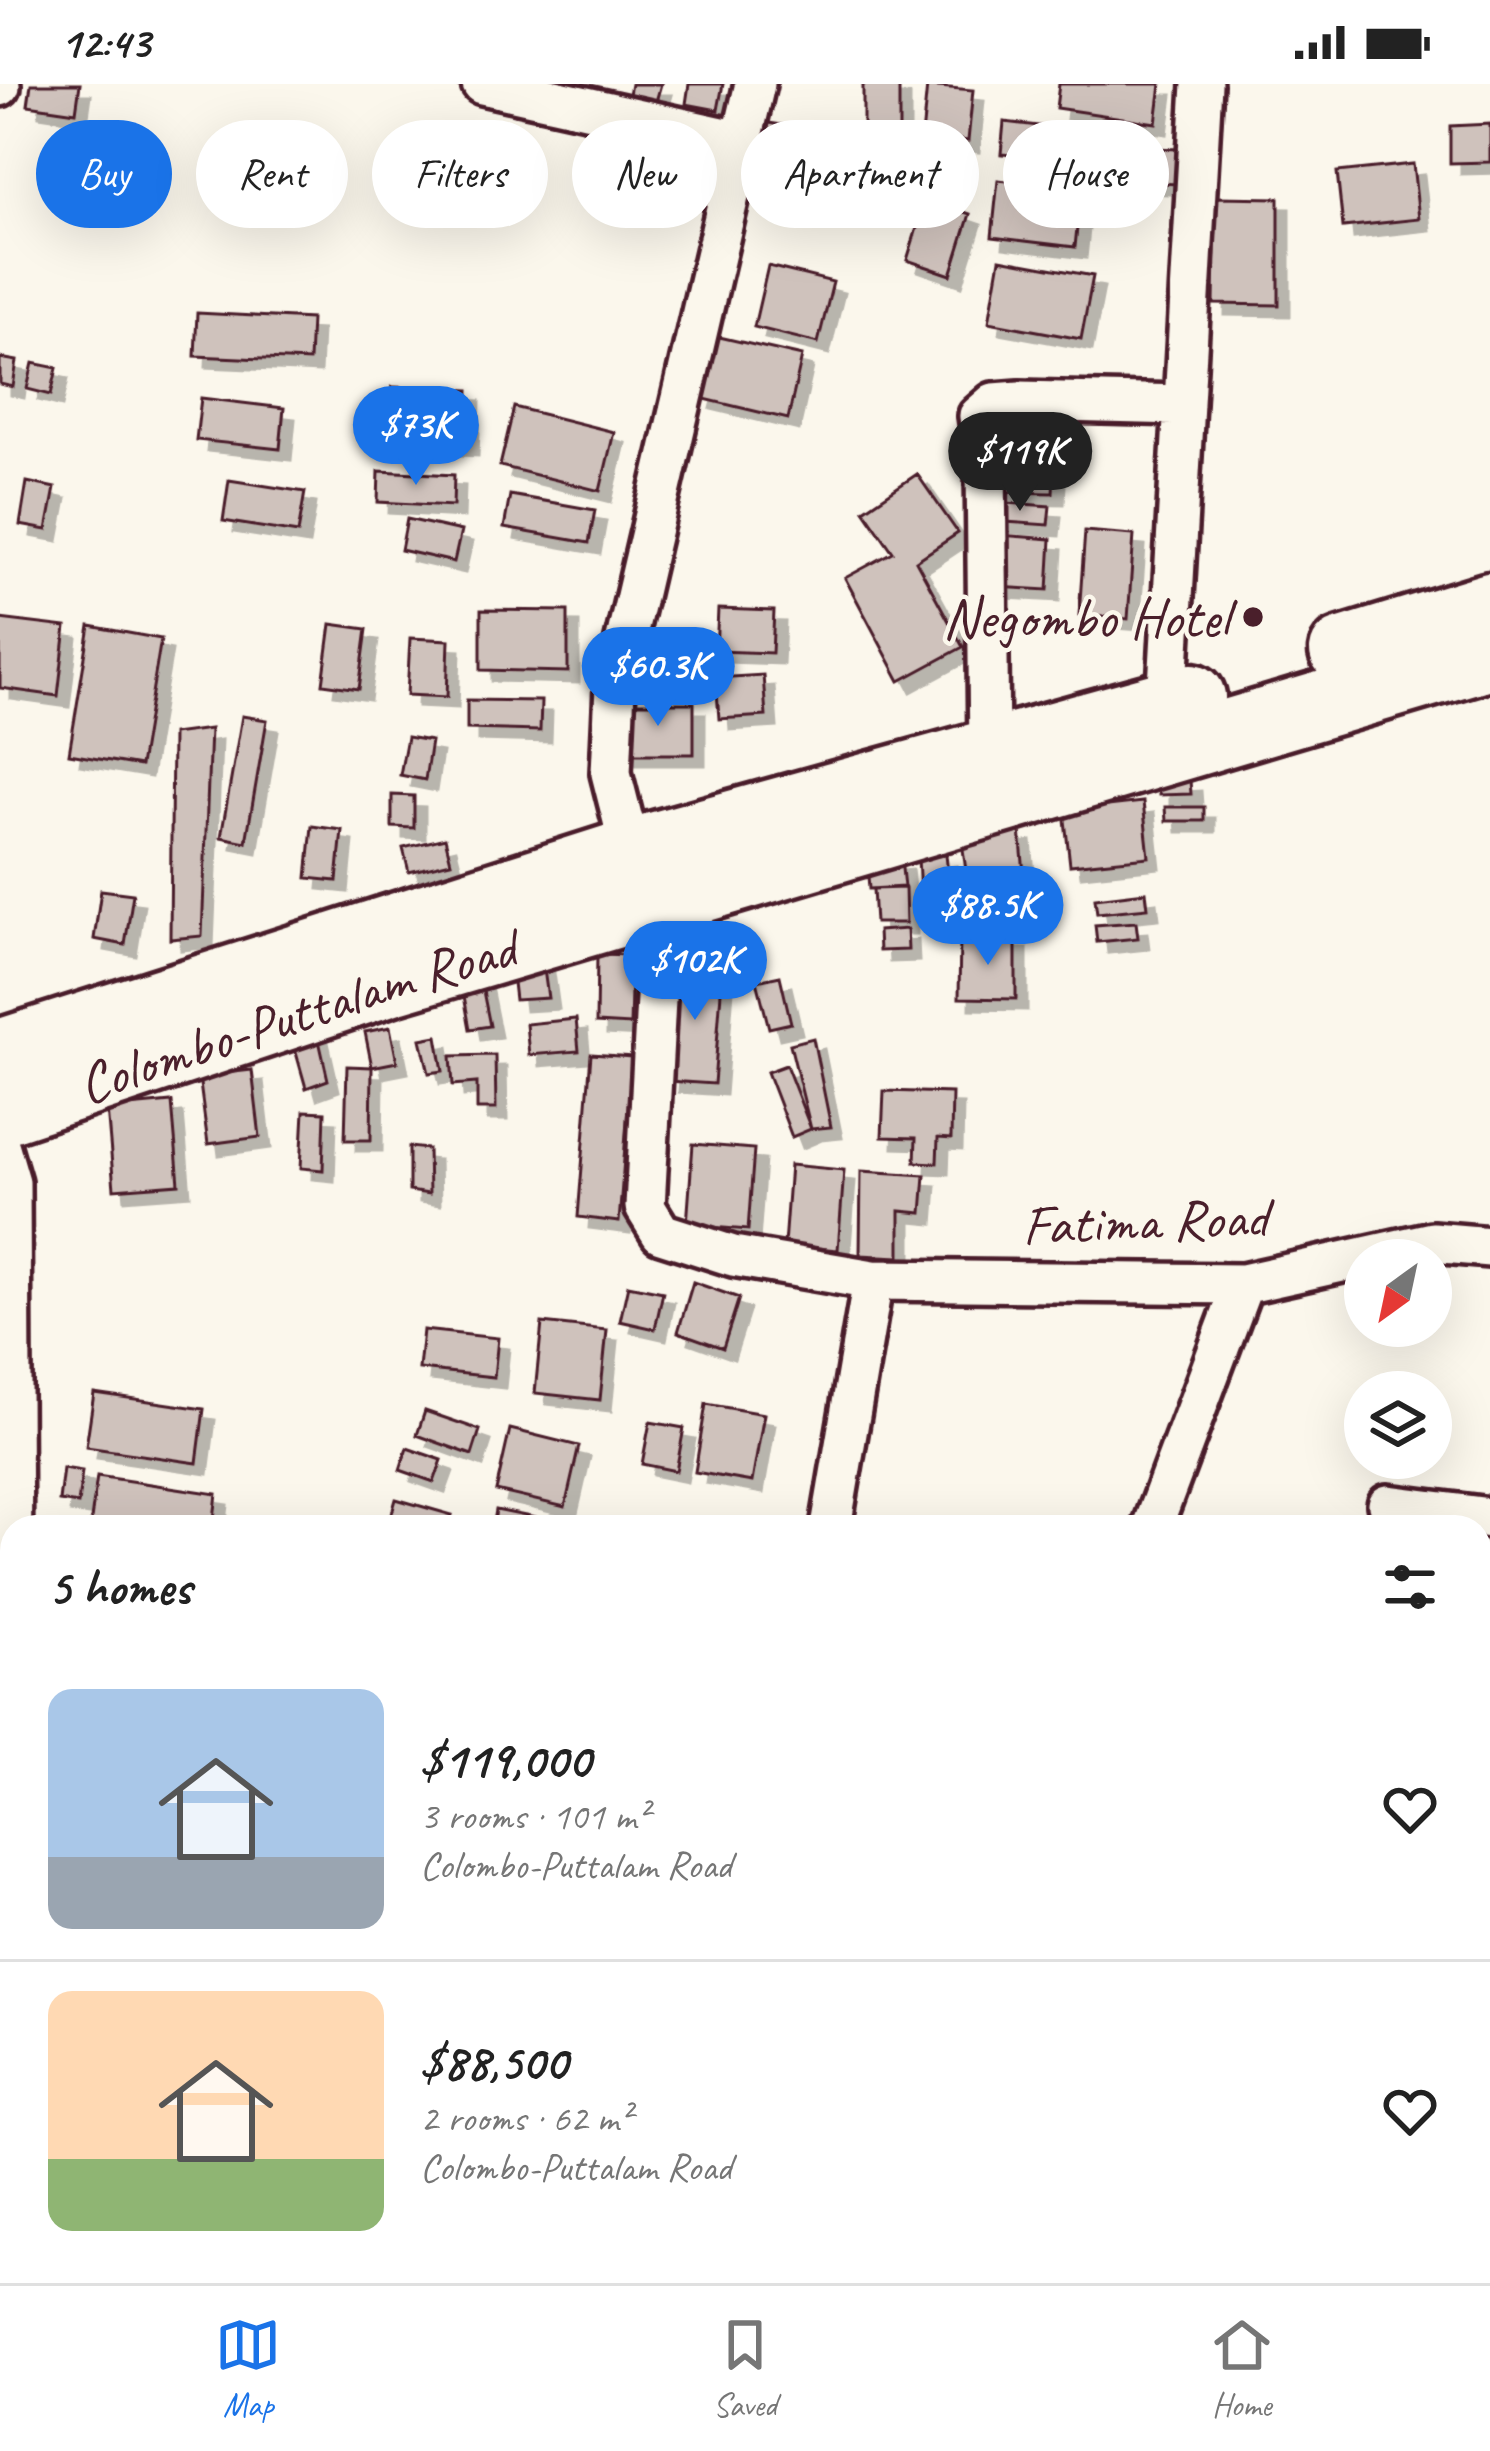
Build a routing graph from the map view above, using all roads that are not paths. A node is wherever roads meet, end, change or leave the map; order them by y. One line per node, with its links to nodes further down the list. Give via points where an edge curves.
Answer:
1 (482, 84): 4 (street)
2 (755, 84): 4 (street, Fatima Road)
3 (1202, 84): 5 (street)
4 (740, 141): 10 (street, Fatima Road, via 615,687 611,773)
5 (1184, 405): 8 (street); 9 (street, via 1020,401 994,403 979,416)
6 (1490, 606): 8 (highway, Colombo-Puttalam Road)
7 (1490, 655): 8 (highway, Colombo-Puttalam Road)
8 (1167, 728): 9 (highway, Colombo-Puttalam Road); 10 (highway, Colombo-Puttalam Road)
9 (989, 753): 10 (highway, Colombo-Puttalam Road)
10 (646, 878): 11 (highway, Colombo-Puttalam Road); 12 (highway, Colombo-Puttalam Road, via 395,980); 15 (street, Fatima Road, via 645,1207 661,1232 733,1256)
11 (0, 1053)
12 (0, 1112)
13 (0, 1148): 18 (street, via 10,1181)
14 (1490, 1246): 16 (street, Fatima Road, via 1432,1241)
15 (873, 1280): 16 (street, Fatima Road); 19 (street)
16 (1244, 1284): 20 (street)
17 (1388, 1505): 21 (street)
18 (12, 1515)
19 (833, 1515)
20 (1157, 1515)
21 (1466, 1515)

